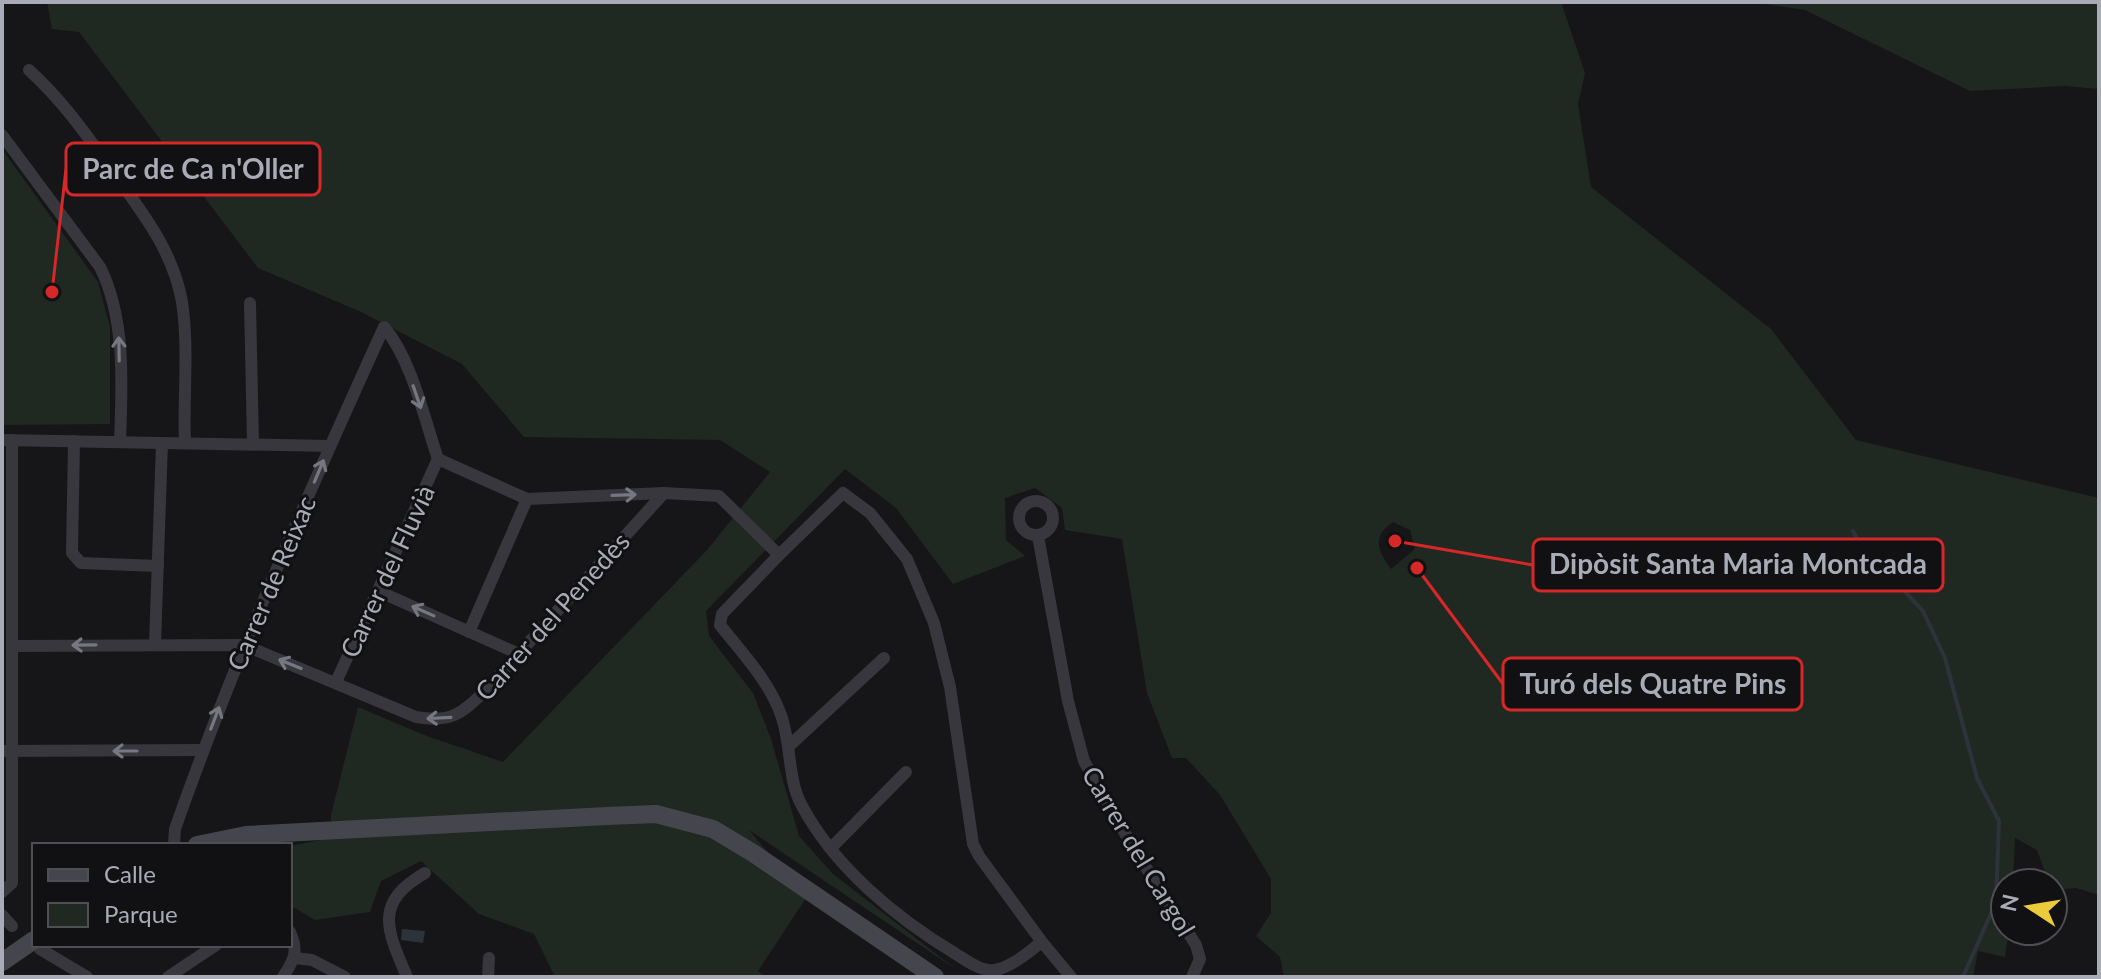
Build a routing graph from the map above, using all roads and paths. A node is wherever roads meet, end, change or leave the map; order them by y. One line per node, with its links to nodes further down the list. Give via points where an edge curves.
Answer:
1 (29, 70): 8 (street, via 66,107 167,254 183,317)
2 (2, 135): 6 (street, one-way to 2, via 119,321 112,290)
3 (250, 303): 9 (street)
4 (7, 440): 5 (street); 21 (street)
5 (74, 441): 6 (street); 16 (street, via 72,553 81,563)
6 (120, 442): 7 (street)
7 (162, 443): 8 (street); 16 (street)
8 (185, 443): 9 (street)
9 (253, 444): 10 (street)
10 (330, 446): 11 (street, Carrer de Reixac, one-way to 11, via 384,327 404,360); 20 (street, Carrer de Reixac, one-way to 10)
11 (438, 459): 13 (street); 17 (street, Carrer del Fluvià)
12 (664, 493): 13 (street, one-way to 12); 15 (street, via 719,496); 22 (street, Carrer del Penedès)
13 (527, 499): 18 (street)
14 (1038, 536): 52 (street, Carrer del Cargol, via 1084,761 1196,945 1200,959)
15 (779, 555): 25 (street, via 722,614 720,625 767,684 782,716); 37 (street, via 843,493 870,513 907,559 934,623 947,674 973,844)
16 (158, 566): 19 (street)
17 (378, 591): 18 (street, one-way to 17); 24 (street, Carrer del Fluvià)
18 (469, 632): 22 (street)
19 (155, 644): 20 (street, Carrer del Penedès); 21 (street, Carrer del Penedès, one-way to 21)
20 (244, 645): 24 (street, Carrer del Penedès, one-way to 20); 26 (street, Carrer de Reixac, one-way to 20)
21 (12, 646): 27 (street)
22 (519, 654): 24 (street, Carrer del Penedès, one-way to 24, via 467,709 436,721)
23 (884, 658): 25 (street)
24 (336, 682)
25 (788, 747): 31 (street, via 799,802)
26 (203, 750): 27 (street, one-way to 27); 29 (street, Carrer de Reixac)
27 (7, 751): 33 (street, via 12,883)
28 (906, 772): 31 (street)
29 (174, 843)
30 (208, 843): 50 (main road, via 246,835 673,817 728,837)
31 (831, 848): 37 (street, via 883,903 975,966 993,971)
32 (425, 873): 48 (street, via 398,893 389,914 389,930)
33 (2, 892)
34 (2, 915): 35 (street)
35 (12, 926)
36 (292, 937): 41 (street)
37 (1042, 942): 51 (street)
38 (33, 947): 43 (main road)
39 (40, 947): 44 (street)
40 (213, 947): 45 (street)
41 (295, 958): 46 (street); 47 (street, via 312,960)
42 (489, 958): 49 (street)
43 (2, 962)
44 (87, 977)
45 (168, 977)
46 (283, 977)
47 (345, 977)
48 (407, 977)
49 (488, 977)
50 (935, 977)
51 (1071, 977)
52 (1192, 977)

